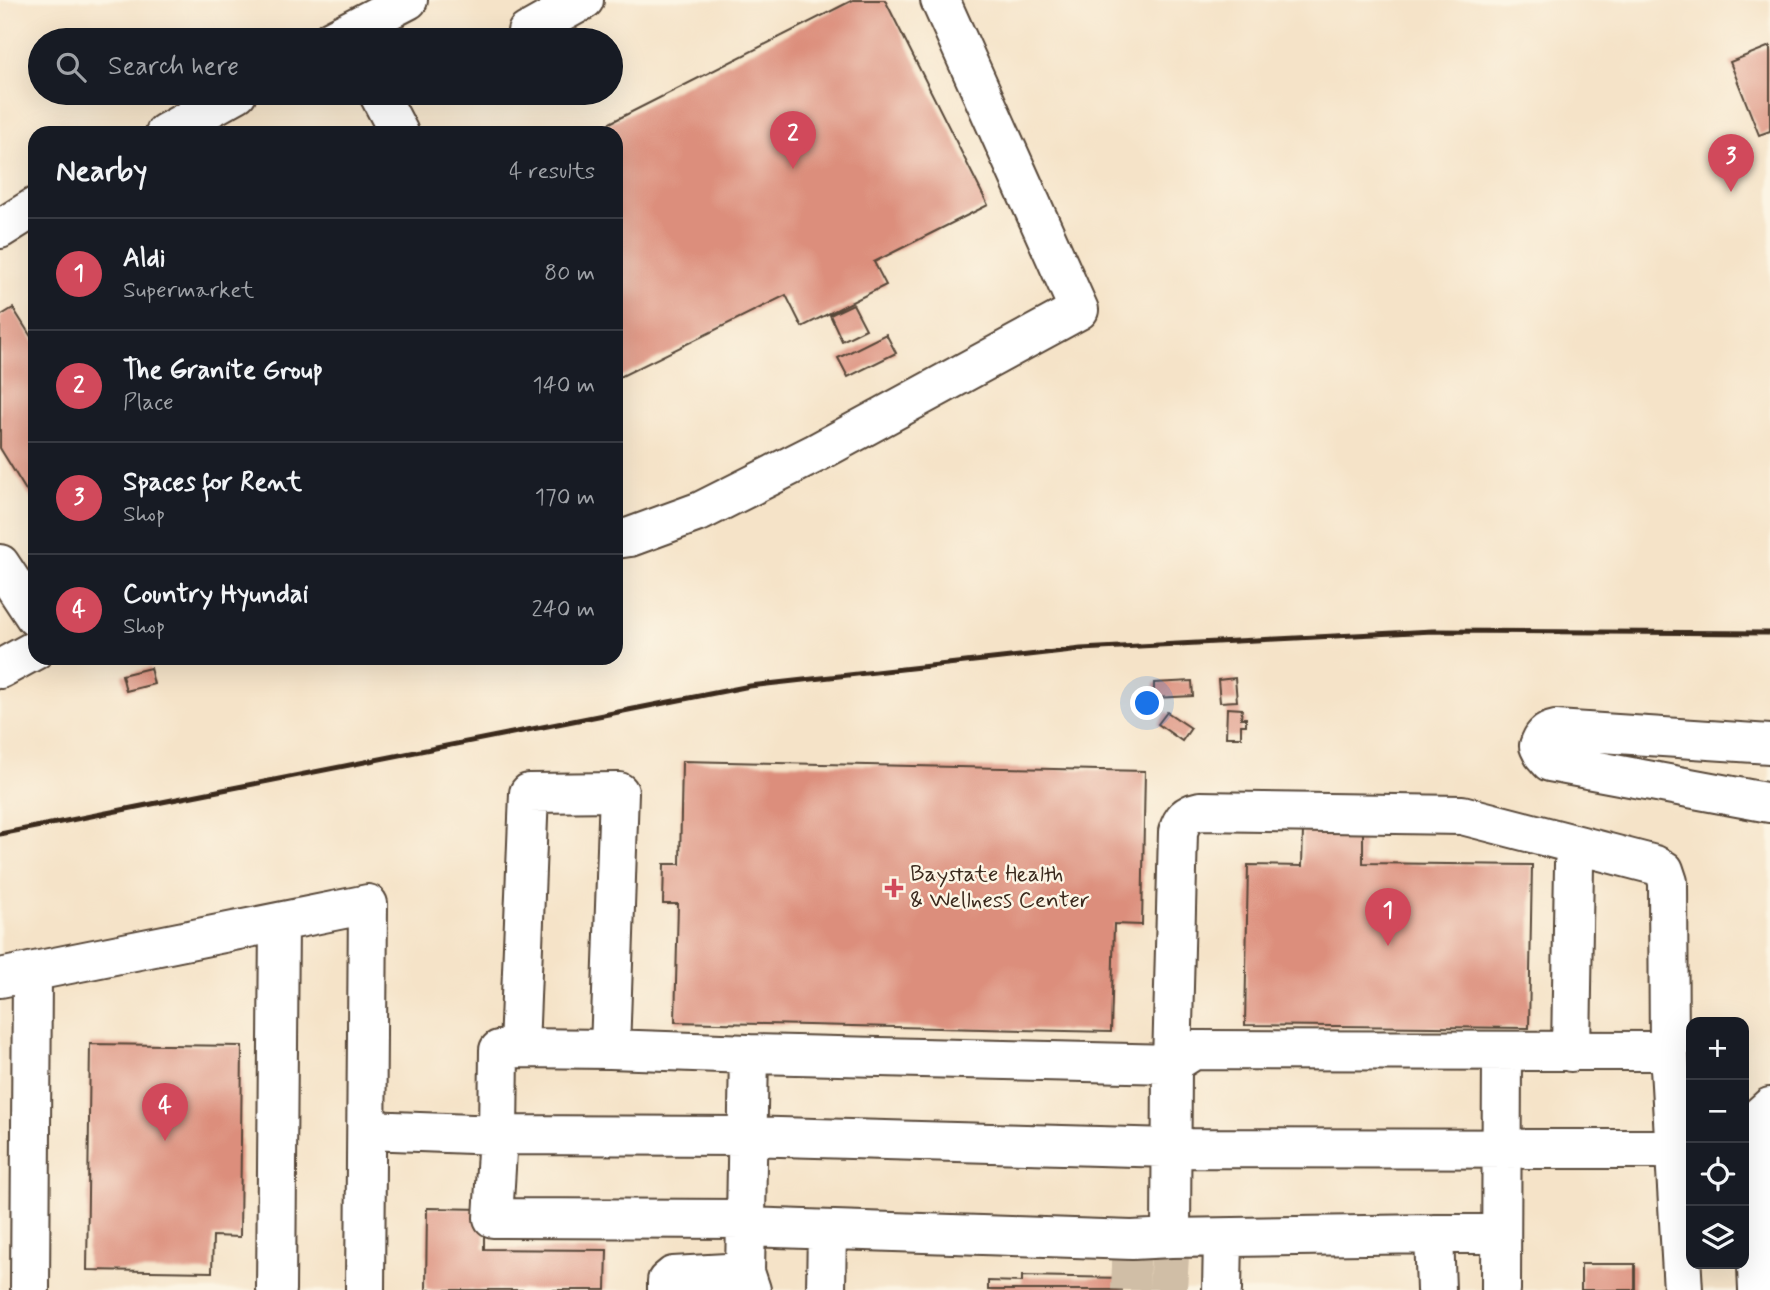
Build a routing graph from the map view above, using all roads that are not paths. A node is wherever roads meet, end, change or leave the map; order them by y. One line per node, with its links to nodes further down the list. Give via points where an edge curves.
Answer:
1 (408, 0): 4 (street)
2 (584, 0): 5 (street)
3 (940, 0): 12 (street, via 1079,310 701,511)
4 (350, 26)
5 (534, 28)
6 (216, 105): 8 (street)
7 (385, 105): 9 (street)
8 (178, 126)
9 (396, 126)
10 (28, 211): 11 (street)
11 (0, 229)
12 (623, 538)
13 (0, 564): 14 (street)
14 (28, 606)
15 (28, 654): 16 (street)
16 (0, 669)
17 (1770, 744): 18 (street, via 1556,730 1542,737 1539,746 1550,762)
18 (1770, 803)
19 (1578, 845): 25 (street, via 1664,870 1668,882); 26 (street); 28 (street, via 1462,815 1189,813 1178,832)
20 (279, 922): 21 (street); 30 (street, via 368,904); 44 (street)
21 (16, 975): 43 (street)
22 (519, 1048): 23 (street); 23 (street, via 528,793 619,792); 31 (street, via 499,1050)
23 (610, 1049): 27 (street)
24 (1502, 1051): 26 (street); 28 (street, via 1194,1050); 34 (street)
25 (1669, 1051): 26 (street); 35 (street)
26 (1572, 1052)
27 (749, 1054): 28 (street); 32 (street)
28 (1172, 1064): 33 (street)
29 (1770, 1107): 52 (street, via 1760,1116 1753,1174)
30 (367, 1130): 31 (street); 45 (street)
31 (498, 1135): 32 (street); 36 (street, via 493,1218)
32 (746, 1136): 33 (street); 36 (street)
33 (1171, 1147): 34 (street); 40 (street)
34 (1502, 1147): 35 (street); 39 (street)
35 (1675, 1149): 51 (street)
36 (746, 1223): 37 (street); 42 (street)
37 (827, 1230): 40 (street); 47 (street)
38 (1434, 1234): 39 (street); 41 (street); 49 (street)
39 (1501, 1234): 50 (street)
40 (1171, 1238): 41 (street)
41 (1223, 1238): 48 (street)
42 (744, 1284): 46 (street, via 673,1276 667,1281)
43 (30, 1290)
44 (276, 1290)
45 (366, 1290)
46 (667, 1290)
47 (826, 1290)
48 (1222, 1290)
49 (1436, 1290)
50 (1501, 1290)
51 (1683, 1290)
52 (1758, 1290)

